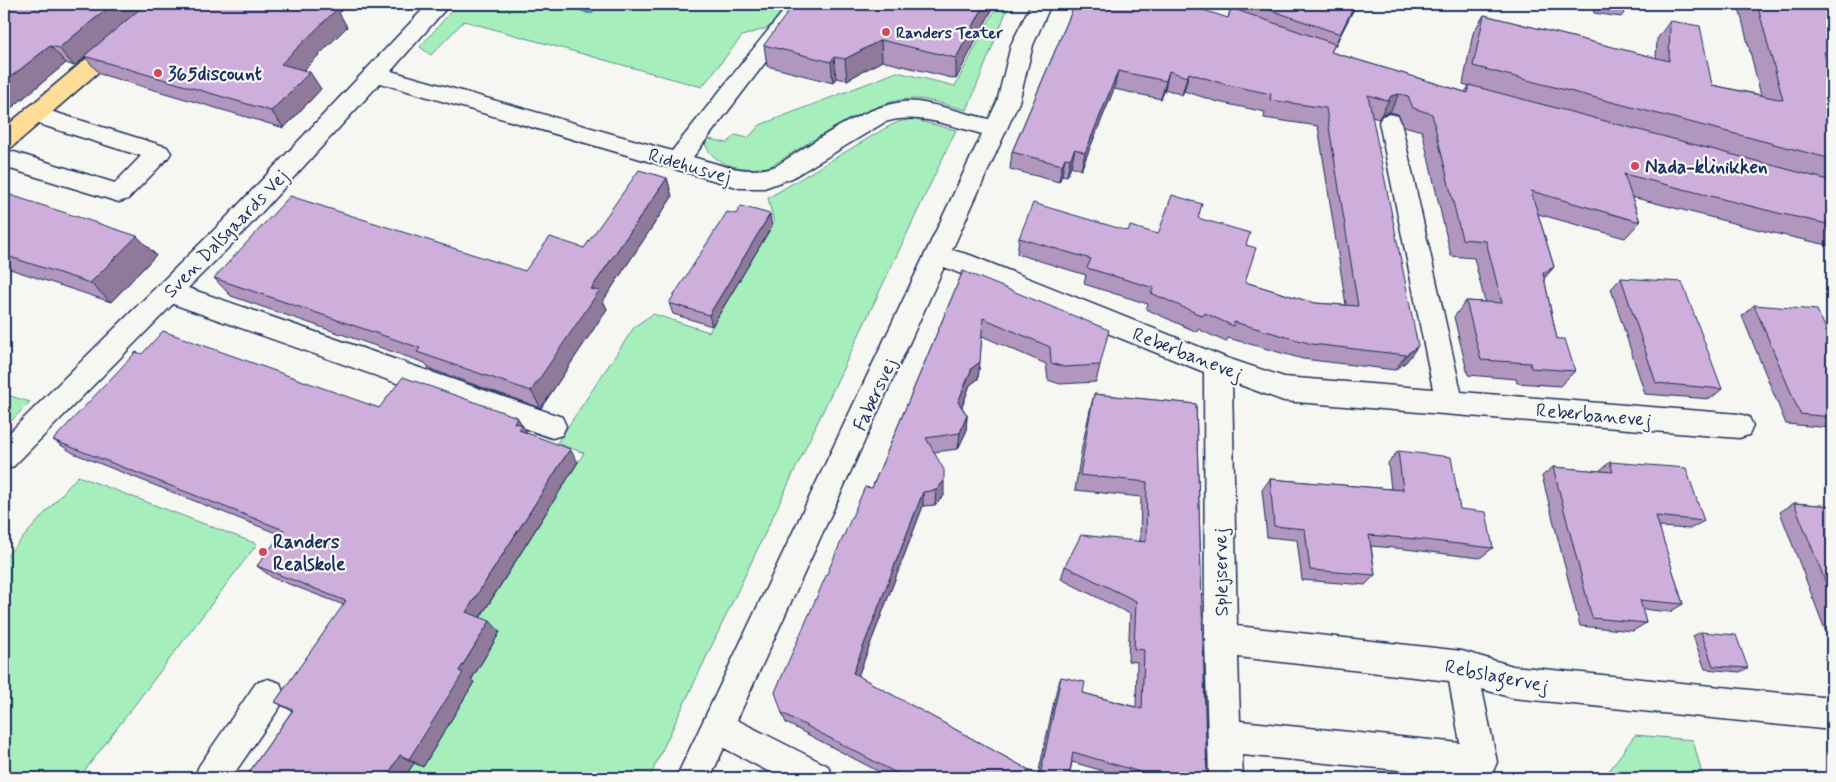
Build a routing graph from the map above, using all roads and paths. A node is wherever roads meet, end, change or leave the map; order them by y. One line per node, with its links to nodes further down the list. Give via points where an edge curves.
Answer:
1 (164, 4): 8 (main road)
2 (440, 4): 7 (street, Sven Dalsgaards Vej)
3 (800, 4): 13 (street)
4 (1040, 4): 10 (street, Fabersvej, via 1022,45 1008,102)
5 (1189, 4): 6 (street)
6 (1280, 36)
7 (375, 74): 13 (street, Ridehusvej); 15 (street, Sven Dalsgaards Vej, via 232,229)
8 (34, 114): 11 (main road); 12 (street, via 159,152 118,193)
9 (1390, 122): 17 (street)
10 (996, 129): 13 (street, Ridehusvej, via 917,110 897,110 877,116 784,172 764,179 740,179); 14 (street, Fabersvej)
11 (4, 141)
12 (4, 158)
13 (677, 161)
14 (938, 256): 16 (street, Reberbanevej, via 961,262); 25 (street, Fabersvej)
15 (169, 292): 18 (street); 20 (street, Sven Dalsgaards Vej)
16 (1218, 366): 17 (street, Reberbanevej, via 1284,389); 21 (street, Splejservej)
17 (1449, 402): 19 (street, Reberbanevej)
18 (552, 426)
19 (1739, 426)
20 (4, 457)
21 (1221, 640): 22 (street, Rebslagervej); 26 (street, Splejservej)
22 (1462, 667): 24 (street, Rebslagervej, via 1513,682); 26 (street, via 1480,762)
23 (268, 695): 27 (street)
24 (1832, 714)
25 (717, 727): 28 (street, Fabersvej); 29 (street)
26 (1224, 736): 30 (street, Splejservej)
27 (211, 778)
28 (693, 778)
29 (816, 778)
30 (1226, 778)

